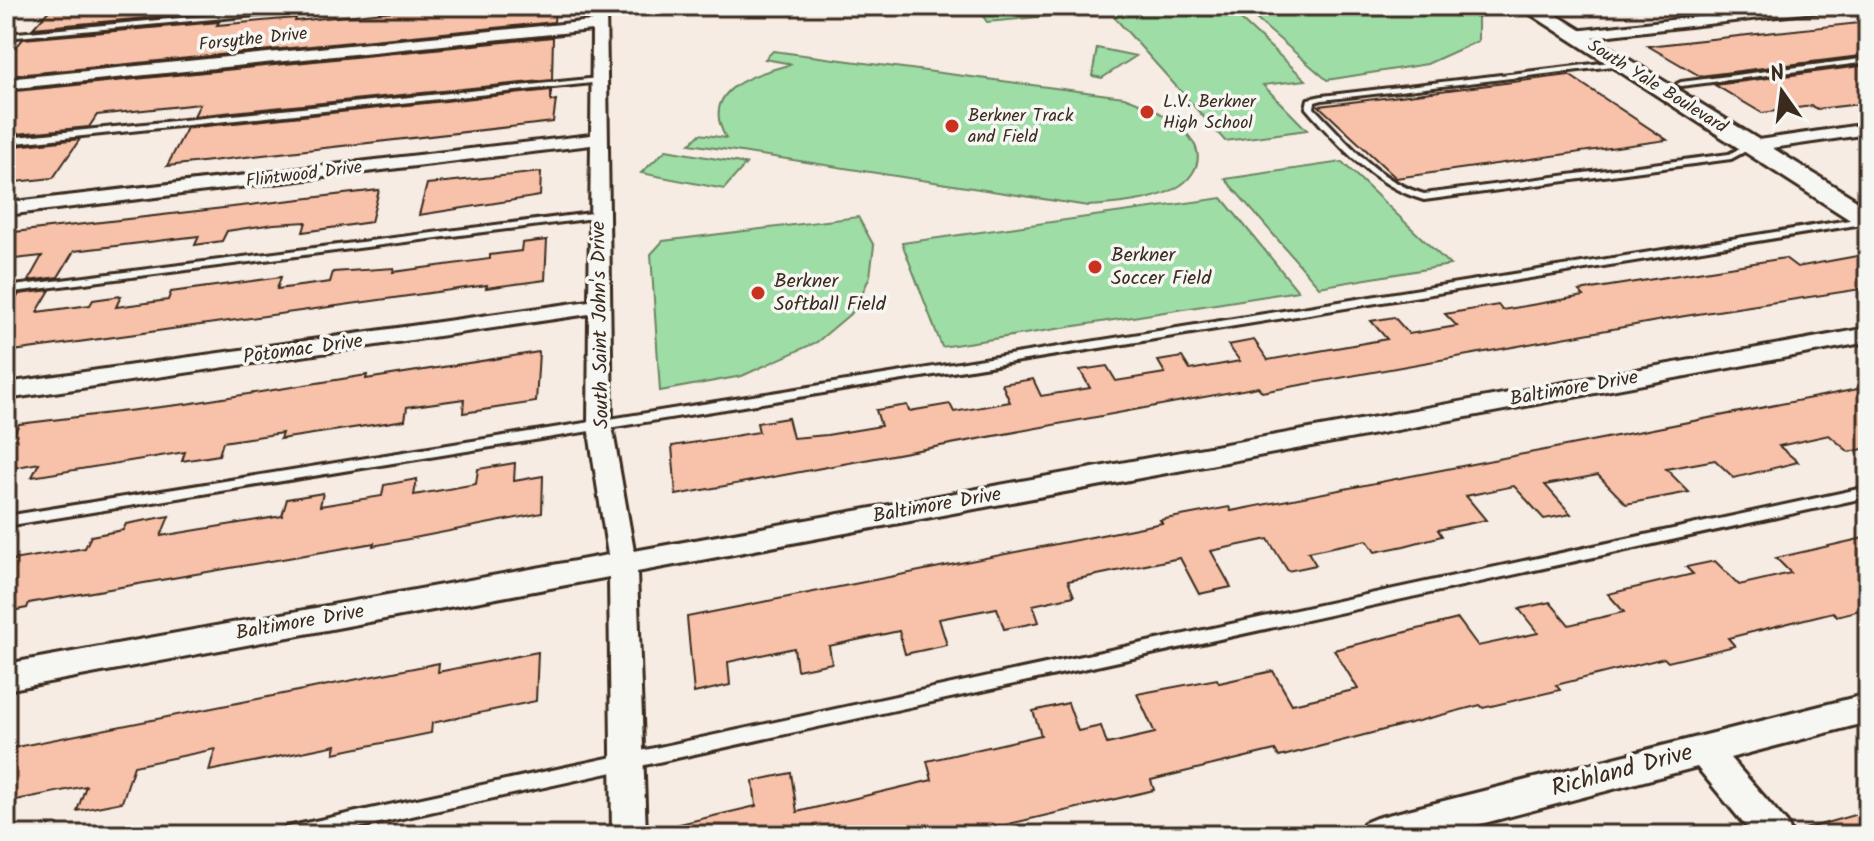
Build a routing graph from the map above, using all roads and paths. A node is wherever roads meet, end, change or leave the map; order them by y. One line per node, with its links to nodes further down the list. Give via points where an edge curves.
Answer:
1 (334, 6): 7 (lane)
2 (1528, 6): 6 (street, South Yale Boulevard)
3 (1553, 6): 6 (street, South Yale Boulevard)
4 (1832, 6): 6 (street)
5 (599, 16): 10 (street, South Saint John's Drive); 11 (street, Forsythe Drive)
6 (1586, 34): 9 (street, South Yale Boulevard); 12 (street, South Yale Boulevard)
7 (6, 36)
8 (1868, 60): 12 (lane)
9 (1619, 63): 16 (street, South Yale Boulevard); 16 (lane, via 1322,98 1311,101 1310,108 1383,180 1402,193 1424,197 1731,156)
10 (599, 80): 14 (street, South Saint John's Drive); 15 (lane)
11 (6, 84)
12 (1681, 84): 16 (street, South Yale Boulevard)
13 (1868, 129): 16 (street)
14 (601, 139): 18 (street, Flintwood Drive); 19 (street, South Saint John's Drive)
15 (6, 141)
16 (1764, 144): 17 (street, South Yale Boulevard); 20 (street, South Yale Boulevard)
17 (1868, 198)
18 (6, 209)
19 (599, 215): 21 (lane); 22 (street, South Saint John's Drive)
20 (1868, 219): 25 (lane)
21 (6, 290)
22 (600, 306): 24 (street, Potomac Drive); 25 (street, South Saint John's Drive)
23 (1868, 335): 28 (street, Baltimore Drive)
24 (6, 391)
25 (600, 426): 27 (lane); 28 (street, South Saint John's Drive)
26 (1868, 492): 32 (lane)
27 (6, 521)
28 (623, 564): 29 (street, Baltimore Drive); 32 (street, South Saint John's Drive)
29 (6, 677)
30 (1868, 708): 31 (street, Richland Drive)
31 (1703, 750): 35 (street, Richland Drive); 36 (street)
32 (627, 762): 33 (lane); 34 (street, South Saint John's Drive)
33 (287, 835)
34 (629, 835)
35 (1376, 835)
36 (1775, 835)

